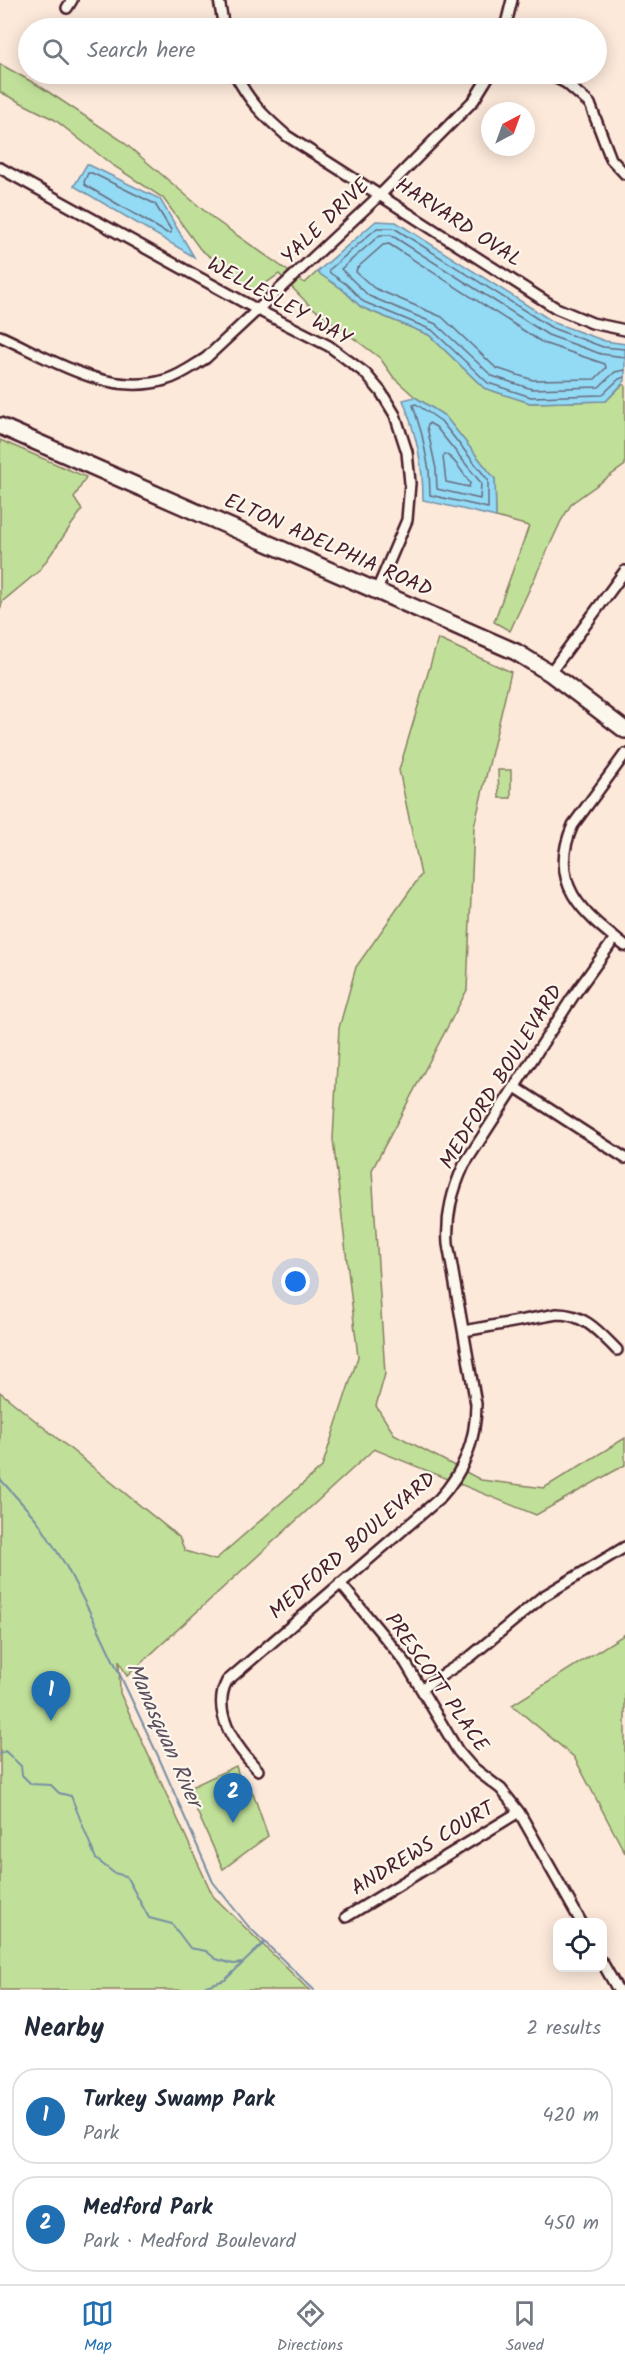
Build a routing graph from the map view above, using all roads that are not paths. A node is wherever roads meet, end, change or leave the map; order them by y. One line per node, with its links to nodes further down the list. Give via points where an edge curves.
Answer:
1 (219, 0): 3 (street)
2 (512, 0): 4 (street)
3 (222, 18)
4 (508, 18)
5 (240, 84): 10 (street, HARVARD OVAL, via 261,113 287,136)
6 (483, 84): 10 (street, YALE DRIVE, via 474,100)
7 (567, 84): 9 (street, via 590,104 611,159)
8 (0, 168): 11 (street, WELLESLEY WAY)
9 (625, 174)
10 (381, 194): 11 (street, YALE DRIVE); 12 (street, HARVARD OVAL, via 556,308 592,323)
11 (258, 310): 13 (street, YALE DRIVE, via 187,371 134,385 93,378); 16 (street, WELLESLEY WAY, via 329,346 365,373 395,415 407,452 407,520)
12 (625, 330)
13 (0, 336)
14 (0, 426): 16 (main road, ELTON ADELPHIA ROAD)
15 (625, 571): 17 (street)
16 (377, 590): 17 (main road, ELTON ADELPHIA ROAD, via 516,652)
17 (550, 673): 18 (main road, ELTON ADELPHIA ROAD)
18 (625, 730)
19 (625, 754): 20 (street, via 573,825 565,856 566,876 578,905)
20 (615, 938): 21 (street); 22 (street, MEDFORD BOULEVARD)
21 (625, 946)
22 (515, 1087): 23 (street); 24 (street, MEDFORD BOULEVARD, via 464,1165 450,1203 448,1244)
23 (625, 1158)
24 (464, 1330): 25 (street, via 567,1314 586,1321); 27 (street, MEDFORD BOULEVARD, via 476,1417 472,1441 457,1476 439,1499)
25 (617, 1350)
26 (625, 1547): 28 (street, via 542,1597 470,1657)
27 (340, 1583): 28 (street, PRESCOTT PLACE, via 399,1655); 29 (street, MEDFORD BOULEVARD, via 233,1674 222,1690 222,1712 229,1729 239,1750)
28 (421, 1689): 30 (street, PRESCOTT PLACE, via 466,1761 501,1790)
29 (258, 1770)
30 (519, 1812): 31 (street, ANDREWS COURT); 32 (street, PRESCOTT PLACE)
31 (346, 1917)
32 (578, 1918)
33 (607, 1969): 34 (street)
34 (618, 1990)

